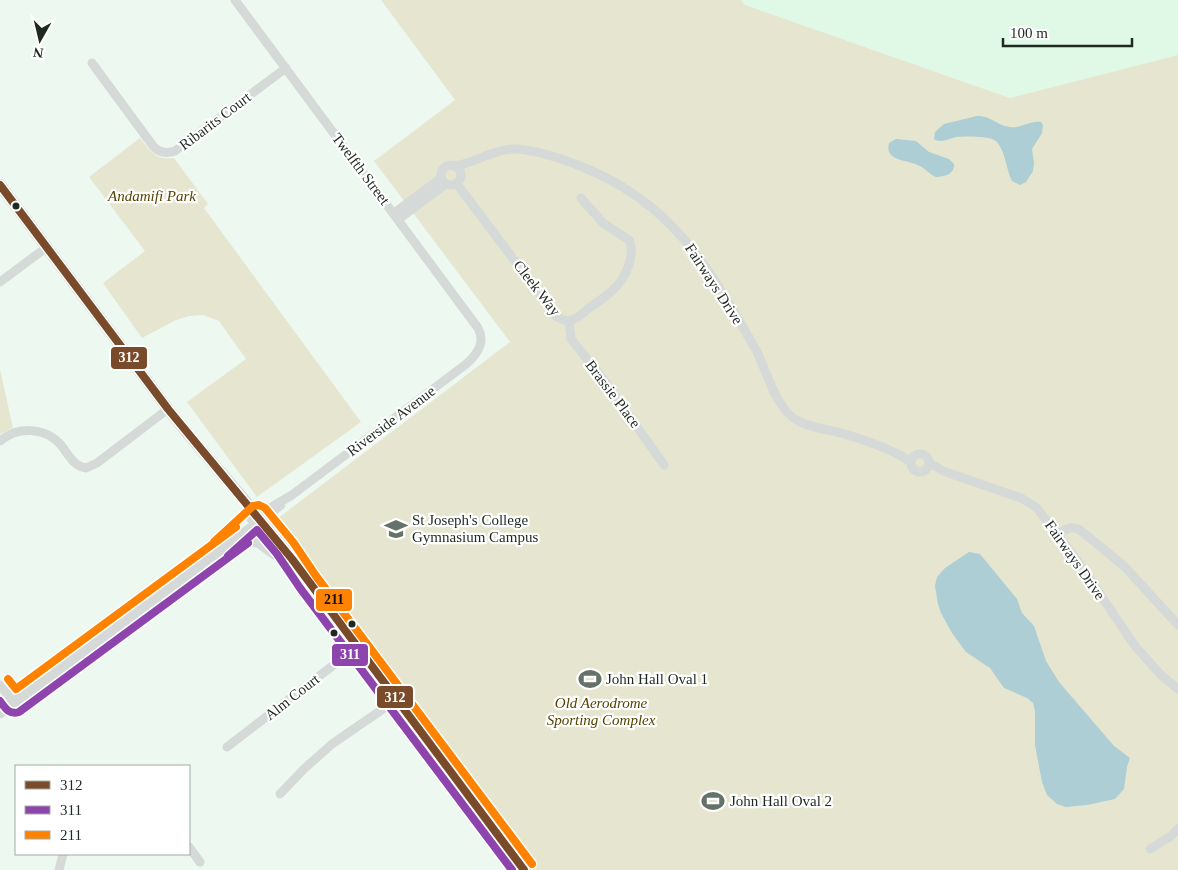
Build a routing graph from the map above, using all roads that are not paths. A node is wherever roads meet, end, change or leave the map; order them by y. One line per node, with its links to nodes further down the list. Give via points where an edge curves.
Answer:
1 (235, 0): 3 (street, Twelfth Street)
2 (92, 63): 3 (street, Ribarits Court, via 153,146 165,153 175,151)
3 (286, 68): 10 (street, Twelfth Street)
4 (468, 163): 5 (street, Fairways Drive); 6 (street); 17 (street, Fairways Drive, via 495,152 512,149 530,151 591,170 630,190 670,223 708,270 786,412 800,422)
5 (453, 166): 6 (street, Cleek Way, via 459,169); 7 (street, via 442,171)
6 (459, 179): 7 (street); 13 (street, Cleek Way, via 557,317)
7 (444, 181): 10 (street)
8 (0, 185): 11 (main road)
9 (582, 198): 13 (street, Cleek Way, via 603,223 628,240 632,254 614,289)
10 (397, 216): 14 (street, Twelfth Street, via 478,328)
11 (47, 247): 12 (street); 15 (main road)
12 (0, 282)
13 (569, 321): 18 (street, Brassie Place, via 572,339)
14 (481, 341): 20 (street, Riverside Avenue, via 477,354 465,365)
15 (168, 409): 16 (street, via 86,468 77,465 55,440 40,432 18,432); 20 (main road)
16 (0, 440)
17 (912, 459): 19 (street, via 919,454 925,455); 19 (street, via 912,468 917,472 923,472)
18 (664, 464)
19 (929, 466): 21 (street, Fairways Drive, via 1029,502)
20 (257, 520): 22 (street, Riverside Avenue); 23 (street, Riverside Avenue); 24 (main road); 25 (main road, via 285,548)
21 (1058, 534): 26 (street, via 1068,528 1080,530 1124,566); 29 (street, Fairways Drive, via 1135,646)
22 (240, 536): 23 (street, Riverside Avenue); 24 (main road, via 260,542)
23 (220, 548): 31 (street, Riverside Avenue)
24 (294, 567): 25 (main road)
25 (308, 582): 27 (main road)
26 (1178, 625)
27 (357, 647): 30 (main road); 33 (street, Alm Court)
28 (0, 685): 31 (street)
29 (1178, 690)
30 (396, 700): 34 (street, via 332,744); 41 (main road)
31 (14, 703): 32 (street, Riverside Avenue)
32 (0, 714)
33 (227, 747)
34 (280, 794)
35 (1178, 829): 37 (street)
36 (190, 849): 39 (street)
37 (1150, 849)
38 (63, 855): 40 (street)
39 (200, 862)
40 (59, 870)
41 (524, 870)

